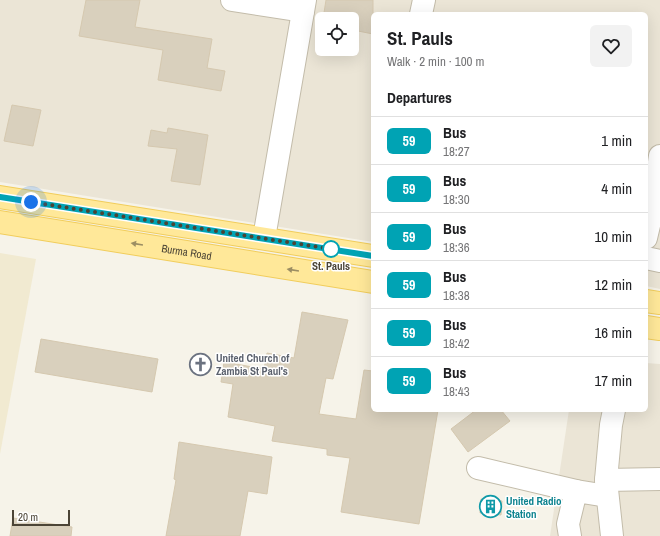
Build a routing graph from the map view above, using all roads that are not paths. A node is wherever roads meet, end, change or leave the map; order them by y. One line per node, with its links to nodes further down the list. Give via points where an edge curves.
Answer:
1 (232, 0): 3 (street)
2 (424, 0): 4 (street)
3 (304, 5): 9 (street)
4 (421, 12)
5 (660, 156): 7 (street)
6 (0, 197): 9 (main road)
7 (648, 221)
8 (0, 222): 13 (main road, Burma Road, one-way to 8)
9 (264, 238): 10 (main road)
10 (371, 256)
11 (648, 258): 12 (street)
12 (660, 261)
13 (371, 282)
14 (648, 301): 15 (main road)
15 (660, 303)
16 (648, 327): 17 (main road)
17 (660, 329)
18 (614, 412): 21 (street)
19 (478, 468): 22 (street)
20 (660, 479): 21 (street)
21 (607, 488): 22 (street); 24 (street)
22 (576, 491): 23 (street, via 568,524)
23 (570, 536)
24 (612, 536)

